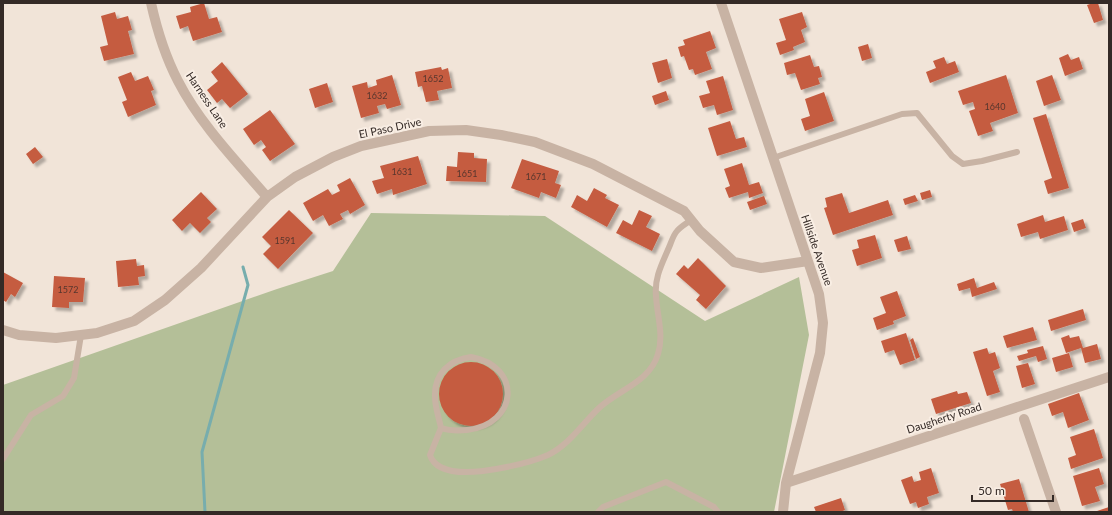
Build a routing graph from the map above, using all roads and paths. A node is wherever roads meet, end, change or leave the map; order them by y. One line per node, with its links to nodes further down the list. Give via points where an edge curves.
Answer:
1 (151, 3): 5 (street, Harness Lane, via 159,37 178,81 225,148)
2 (721, 3): 4 (street, Hillside Avenue)
3 (1017, 152): 4 (lane, via 963,164 952,156 917,113 902,114)
4 (773, 158): 7 (street, Hillside Avenue)
5 (267, 198): 6 (street, El Paso Drive, via 295,177 360,146 429,131 466,130 535,142 594,164 684,211); 9 (street, El Paso Drive, via 201,268 165,300 134,321 97,333)
6 (692, 220): 7 (street, El Paso Drive, via 719,250 734,262 761,268); 12 (lane, via 677,230 659,270 656,296 660,344 653,364 638,381 598,409 575,434 549,454 531,461 477,472 454,471 432,462 430,455)
7 (808, 261): 14 (street, Hillside Avenue, via 819,294 823,323 820,353)
8 (3, 330): 9 (street, El Paso Drive, via 19,335 56,338)
9 (81, 335): 13 (lane, via 74,378 63,396 31,415)
10 (1109, 377): 14 (street, Daugherty Road)
11 (1024, 418): 18 (street)
12 (441, 428): 12 (lane, via 451,432 482,428 500,415 505,405 506,383 501,372 493,364 471,357 460,359 449,364 440,374 435,385 435,398)
13 (3, 459)
14 (786, 482): 17 (street, Hillside Avenue)
15 (598, 512): 16 (lane, via 603,507 666,482 714,507)
16 (718, 512)
17 (783, 512)
18 (1056, 512)

